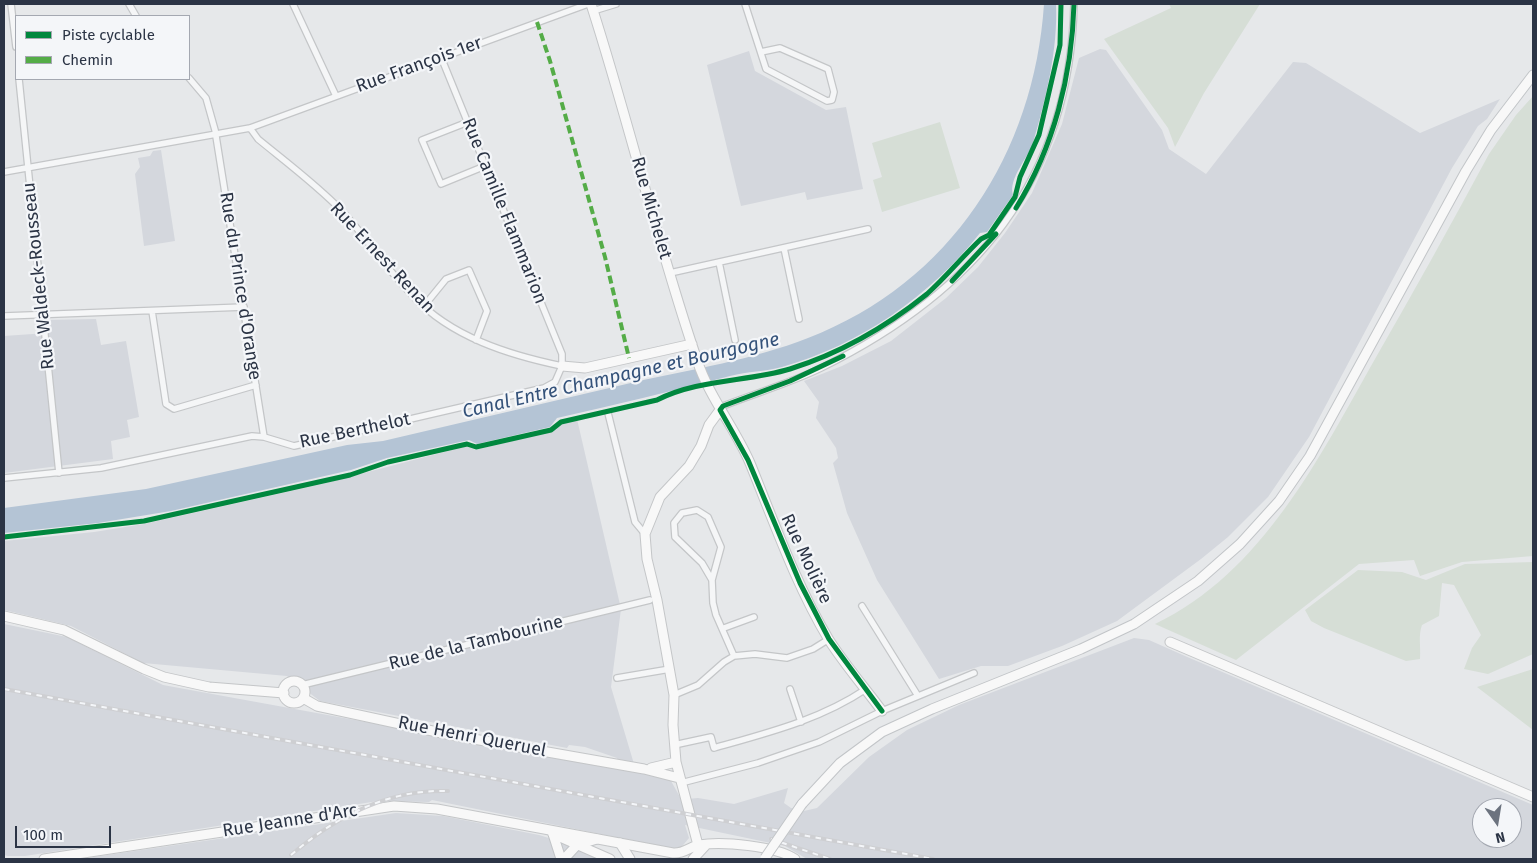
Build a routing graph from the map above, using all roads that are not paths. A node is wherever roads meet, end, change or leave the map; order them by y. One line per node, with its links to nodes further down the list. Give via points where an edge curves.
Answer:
1 (10, 4): 9 (street)
2 (129, 4): 8 (street)
3 (293, 4): 15 (street)
4 (616, 4): 7 (street, Rue François 1er)
5 (745, 4): 10 (street)
6 (1074, 4): 37 (street, via 1065,86 1054,124 1029,186 990,242 943,290 892,329 820,368 723,406)
7 (591, 6): 11 (street, Rue François 1er); 25 (main road, Rue Michelet)
8 (135, 15)
9 (15, 40)
10 (761, 52): 10 (street, via 766,69 827,101 832,100 828,69 780,48)
11 (441, 57): 15 (street, Rue François 1er); 16 (street, Rue Camille Flammarion)
12 (1533, 75): 75 (main road, bridge, via 1474,158 1310,456 1279,501 1240,544 1198,581 1134,624 882,732 840,763 802,804)
13 (190, 79): 18 (street, Rue du Prince d'Orange, via 206,98)
14 (19, 80): 20 (street, Rue Waldeck-Rousseau)
15 (336, 96): 17 (street, Rue François 1er)
16 (468, 122): 19 (street, Rue Camille Flammarion); 19 (street, via 422,140 441,184)
17 (250, 128): 18 (street, Rue François 1er); 26 (street, Rue Ernest Renan, via 258,140 340,209)
18 (216, 134): 20 (street); 27 (street, Rue du Prince d'Orange)
19 (485, 166): 35 (street, Rue Camille Flammarion, via 562,354)
20 (28, 168): 21 (street); 29 (street, Rue Waldeck-Rousseau)
21 (4, 172)
22 (868, 229): 23 (street)
23 (784, 248): 24 (street); 31 (street)
24 (718, 262): 25 (street); 33 (street)
25 (670, 273): 34 (main road, Rue Michelet)
26 (424, 306): 32 (street, Rue Ernest Renan); 32 (street, via 446,279 469,270 487,311)
27 (244, 307): 28 (street); 36 (street, Rue du Prince d'Orange)
28 (152, 311): 29 (street); 36 (street, via 166,404 174,409)
29 (43, 315): 30 (street); 40 (street, Rue Waldeck-Rousseau)
30 (4, 316)
31 (799, 319)
32 (476, 340): 35 (street, Rue Ernest Renan)
33 (735, 340)
34 (692, 344): 35 (main road, via 586,368); 37 (main road, Rue Michelet)
35 (562, 366): 39 (street, Rue Berthelot, via 550,386 458,408 294,446)
36 (256, 385): 39 (street, Rue du Prince d'Orange)
37 (720, 410): 42 (main road, via 689,466 660,497); 49 (main road, Rue Molière, via 748,460 800,583)
38 (608, 413): 42 (street, via 635,522)
39 (264, 437): 40 (street, Rue Berthelot, via 252,436 101,468)
40 (59, 473): 41 (street, Rue Berthelot)
41 (4, 478)
42 (645, 534): 52 (main road, via 647,559)
43 (712, 580): 43 (street, via 702,563 675,537 674,523 687,511 698,510 708,517 721,546); 48 (street, via 713,603)
44 (650, 600): 55 (street, Rue de la Tambourine)
45 (862, 606): 60 (street)
46 (4, 616): 58 (main road, via 64,630 164,676 209,687)
47 (754, 617): 48 (street)
48 (724, 628): 51 (street)
49 (829, 639): 51 (street, via 802,654 787,658 755,654); 57 (main road, Rue Molière)
50 (1170, 642): 68 (main road)
51 (734, 656): 59 (street, via 698,685)
52 (670, 669): 54 (street); 59 (main road)
53 (974, 673): 60 (street)
54 (617, 678)
55 (302, 685): 58 (main road, via 290,682); 61 (main road)
56 (790, 689): 63 (street)
57 (866, 689): 62 (main road, Rue Molière); 63 (street, via 845,703)
58 (284, 692): 61 (main road, via 286,699 292,702)
59 (674, 695): 64 (main road)
60 (918, 696): 62 (street)
61 (303, 698): 66 (main road, Rue Henri Queruel, via 317,706 451,735)
62 (882, 711): 67 (street, via 819,742 758,763)
63 (801, 722): 64 (street, via 714,748 710,737)
64 (674, 745): 65 (main road)
65 (676, 762): 66 (main road, Rue Henri Queruel); 67 (main road)
66 (644, 768): 67 (main road, Rue Henri Queruel)
67 (680, 781): 74 (main road)
68 (1533, 797)
69 (536, 828): 70 (main road, Rue Jeanne d'Arc); 71 (main road, Rue Jeanne d'Arc); 76 (main road, Rue Jeanne d'Arc, via 437,809 394,806)
70 (553, 834): 73 (main road, Rue Jeanne d'Arc); 77 (main road)
71 (597, 839): 72 (main road, Rue Jeanne d'Arc); 73 (main road)
72 (620, 843): 74 (main road, Rue Jeanne d'Arc, via 677,854); 79 (main road)
73 (577, 845): 77 (main road); 78 (main road, Rue Jeanne d'Arc)
74 (702, 845): 80 (main road); 81 (main road, Rue Jeanne d'Arc, via 774,850)
75 (765, 858)
76 (44, 859)
77 (563, 859)
78 (610, 859)
79 (630, 859)
80 (693, 859)
81 (796, 859)

